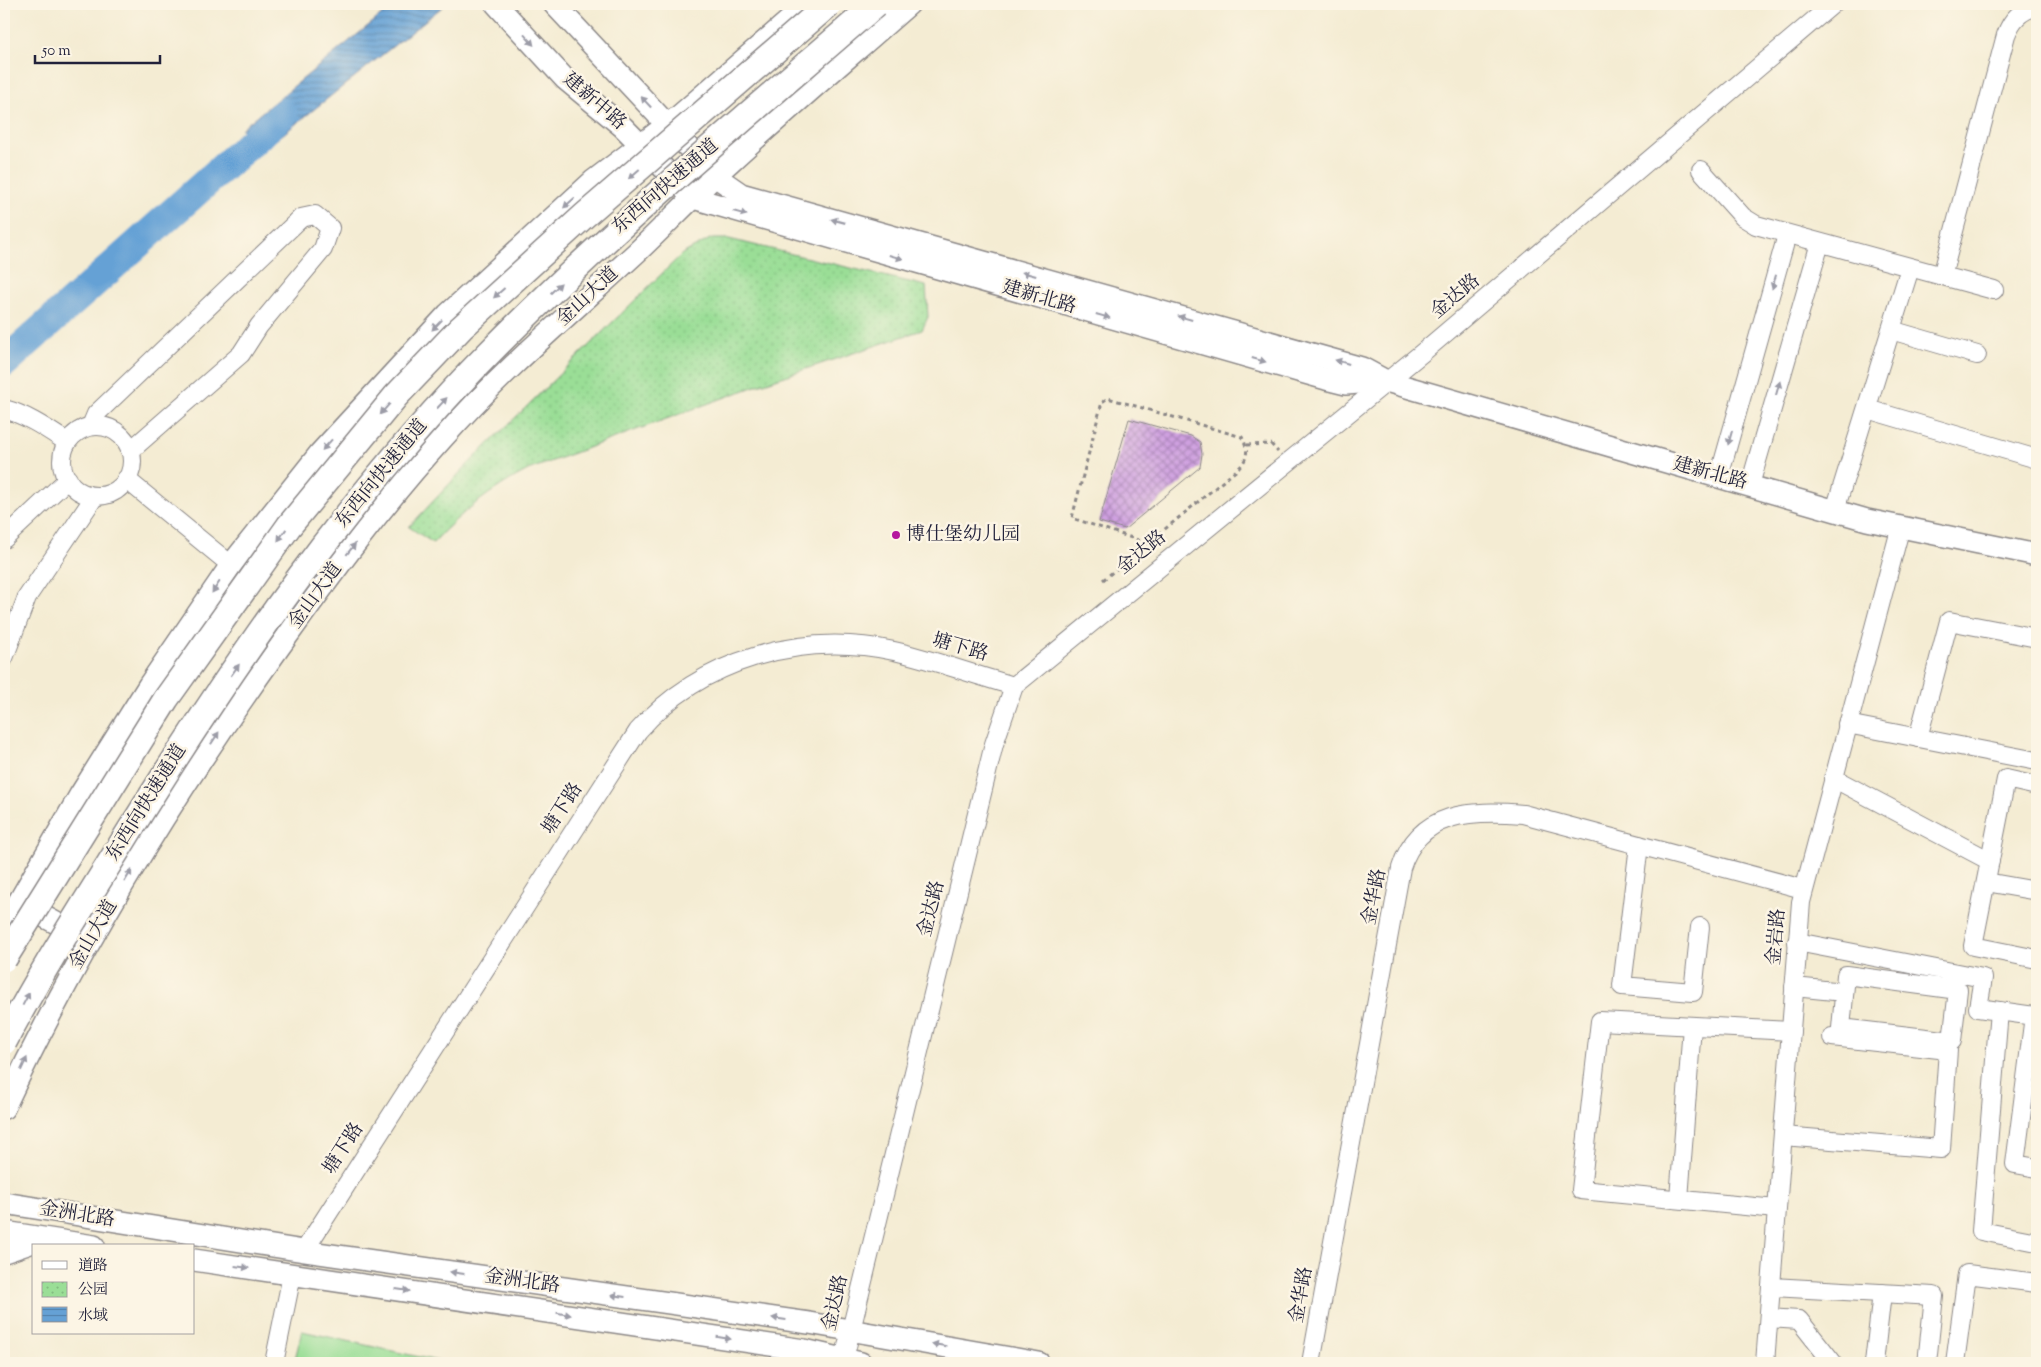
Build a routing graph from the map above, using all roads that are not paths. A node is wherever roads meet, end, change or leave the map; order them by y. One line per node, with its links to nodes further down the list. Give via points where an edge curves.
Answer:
1 (496, 4): 10 (main road, 建新中路, one-way to 10, via 565,79)
2 (554, 4): 9 (main road, 建新中路, one-way to 2)
3 (808, 4): 9 (main road)
4 (829, 4): 56 (highway, 东西向快速通道, one-way to 56, bridge, via 584,216 461,328 390,403 289,526 166,699)
5 (876, 4): 65 (highway, 东西向快速通道, one-way to 5, bridge, via 30,992 200,719 368,488 488,354 604,241)
6 (909, 4): 12 (main road, 金山大道)
7 (1833, 4): 21 (street, 金达路)
8 (2037, 6): 17 (street, via 2020,13 2006,35)
9 (667, 125): 10 (main road); 12 (main road, 建新中路)
10 (641, 145): 13 (main road, 建新中路); 37 (main road, one-way to 37, via 593,181 448,314 320,453)
11 (1701, 170): 14 (street, via 1750,222)
12 (716, 176): 13 (main road, 金山大道); 21 (main road, 建新北路, one-way to 12, via 1362,368 741,194)
13 (694, 198): 21 (main road, 建新北路, one-way to 21, via 1326,379 1346,384); 54 (main road, 金山大道, one-way to 13, via 221,729 339,564 386,505 444,436 507,371)
14 (1787, 235): 15 (street); 28 (street, one-way to 28)
15 (1820, 244): 16 (street); 31 (street, one-way to 15)
16 (1910, 268): 17 (street); 19 (street)
17 (1942, 276): 18 (street)
18 (1994, 290)
19 (1891, 330): 20 (street); 23 (street)
20 (1978, 354)
21 (1386, 381): 28 (main road, 建新北路); 40 (street, 金达路)
22 (4, 408): 25 (street, via 18,412)
23 (1867, 409): 27 (street); 33 (street)
24 (91, 426): 25 (street, via 74,434); 26 (street, via 115,431 124,438); 26 (street, via 96,414 301,218 315,215 330,228 323,248 259,326 241,354)
25 (67, 442): 29 (street, via 62,466)
26 (130, 451): 30 (street, via 130,469)
27 (2037, 459)
28 (1720, 477): 31 (main road, 建新北路)
29 (68, 479): 32 (street, via 73,487); 35 (street)
30 (126, 479): 32 (street, via 118,488); 37 (street)
31 (1750, 485): 33 (main road, 建新北路)
32 (96, 496): 39 (street, via 27,596)
33 (1835, 510): 34 (main road, 建新北路)
34 (1901, 526): 36 (main road, 建新北路); 41 (street, 金岩路)
35 (4, 539)
36 (2037, 555)
37 (231, 565): 51 (main road, one-way to 51, via 124,724)
38 (2037, 638): 42 (street, via 1949,621)
39 (4, 658)
40 (1014, 686): 78 (street, 塘下路, via 893,651 806,646 757,655 734,664 710,674 667,702 638,731); 86 (street, 金达路, via 994,744)
41 (1847, 724): 42 (street); 44 (street, 金岩路)
42 (1918, 738): 43 (street)
43 (2037, 761)
44 (1833, 778): 47 (street); 49 (street, 金岩路)
45 (2037, 786): 47 (street, via 2006,780)
46 (1639, 845): 49 (street, 金华路); 53 (street, via 1622,986 1693,992); 90 (street, 金华路, via 1522,814 1502,812 1462,815 1445,820 1428,828 1410,845 1400,878)
47 (1990, 861): 48 (street)
48 (1986, 882): 50 (street); 57 (street, via 1973,946)
49 (1803, 888): 55 (street, 金岩路)
50 (2037, 891)
51 (18, 903): 52 (main road); 54 (main road)
52 (4, 922)
53 (1700, 927)
54 (89, 941): 66 (main road, 金山大道, one-way to 54, via 28,1055)
55 (1797, 942): 58 (street, 金岩路); 60 (street, via 1983,978 1978,1008)
56 (4, 959)
57 (2037, 959)
58 (1794, 987): 59 (street); 63 (street, 金岩路)
59 (1844, 992): 59 (street, via 1846,976 1958,990 1952,1041 1841,1028)
60 (1999, 1011): 61 (street); 68 (street)
61 (2036, 1016): 69 (street)
62 (1692, 1026): 63 (street); 71 (street); 71 (street, via 1600,1021 1581,1190)
63 (1791, 1031): 67 (street, 金岩路)
64 (1832, 1037): 67 (street, via 1948,1050 1941,1149)
65 (4, 1042)
66 (4, 1108)
67 (1783, 1136): 73 (street, 金岩路)
68 (1987, 1160): 69 (street); 76 (street, via 1981,1231)
69 (2015, 1164): 70 (street)
70 (2037, 1168)
71 (1679, 1200): 73 (street)
72 (4, 1203): 78 (main road, 金洲北路)
73 (1776, 1209): 83 (street, 金岩路)
74 (4, 1232): 75 (main road, 金洲北路)
75 (45, 1239): 77 (main road, 金洲北路); 79 (main road)
76 (2037, 1242)
77 (80, 1244)
78 (304, 1251): 86 (main road, 金洲北路, one-way to 78)
79 (4, 1252)
80 (195, 1260): 81 (main road, 金洲北路, one-way to 81)
81 (292, 1275): 87 (main road, 金洲北路, one-way to 87, via 804,1350); 88 (street)
82 (2037, 1283): 95 (street, via 1967,1274)
83 (1771, 1287): 84 (street); 85 (street, 金岩路)
84 (1882, 1293): 93 (street); 94 (street, via 1934,1296)
85 (1769, 1318): 91 (street, 金岩路); 92 (street, via 1799,1320)
86 (851, 1330): 87 (street, 金达路); 89 (main road, 金洲北路, one-way to 86)
87 (850, 1362)
88 (274, 1363)
89 (1039, 1363)
90 (1311, 1363)
91 (1765, 1363)
92 (1833, 1363)
93 (1874, 1363)
94 (1927, 1363)
95 (1955, 1363)

